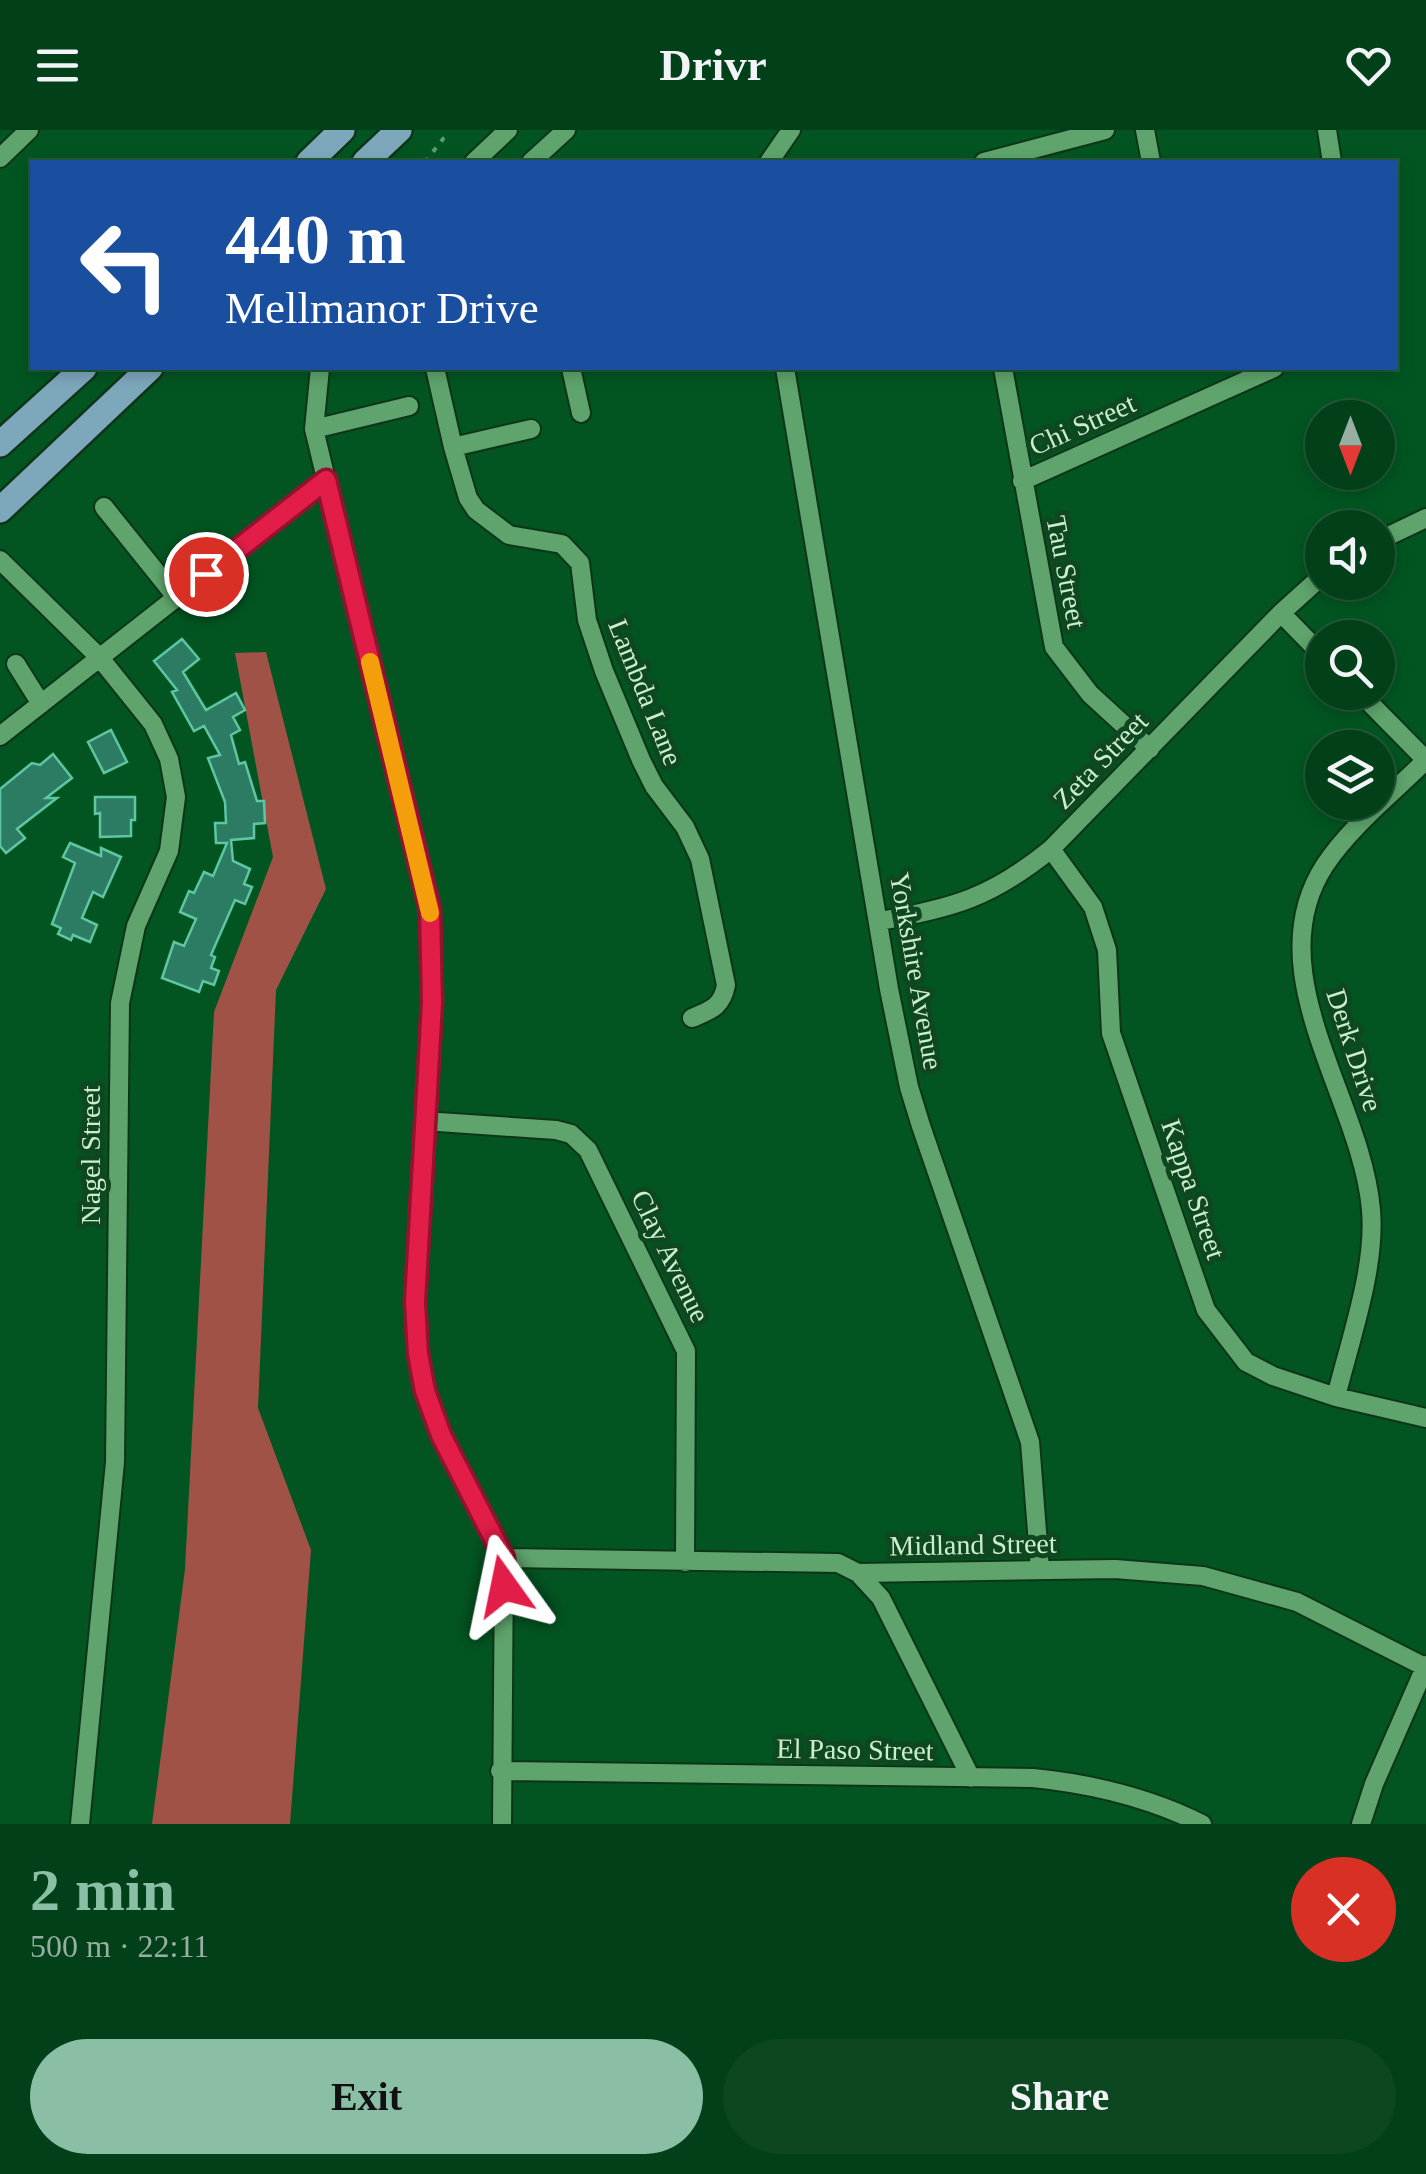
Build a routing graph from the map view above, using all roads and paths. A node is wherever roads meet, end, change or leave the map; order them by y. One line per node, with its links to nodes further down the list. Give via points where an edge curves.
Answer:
1 (29, 130): 11 (street)
2 (342, 130): 12 (main road)
3 (399, 130): 13 (main road)
4 (508, 130): 15 (street)
5 (566, 130): 16 (street)
6 (791, 130): 17 (street)
7 (1105, 130): 18 (street)
8 (1144, 130): 19 (street)
9 (1327, 130): 20 (street)
10 (436, 133): 14 (path, via 443,140)
11 (0, 158)
12 (311, 160)
13 (367, 160)
14 (428, 160)
15 (476, 160)
16 (533, 160)
17 (770, 160)
18 (992, 160)
19 (1151, 160)
20 (1332, 160)
21 (82, 370): 33 (main road)
22 (148, 370): 38 (main road)
23 (434, 370): 34 (street, Lambda Lane)
24 (571, 370): 30 (street)
25 (785, 370): 54 (street, Yorkshire Avenue)
26 (1003, 370): 36 (street, Tau Street)
27 (1270, 370): 36 (street, Chi Street)
28 (319, 372): 31 (street)
29 (410, 406): 31 (street)
30 (581, 413)
31 (314, 428): 35 (street)
32 (531, 428): 34 (street)
33 (0, 444)
34 (453, 447): 55 (street, Lambda Lane, via 468,498 486,520 522,538 562,544 580,563 586,620 604,671 654,786 700,859 726,985 717,1006)
35 (326, 480): 43 (street); 56 (street, via 430,910)
36 (1022, 482): 51 (street, Tau Street, via 1054,647 1090,694)
37 (104, 507): 43 (street)
38 (0, 510)
39 (1426, 518): 40 (street)
40 (1395, 533)
41 (0, 560): 46 (street, Nagel Street)
42 (1305, 591): 44 (street, Zeta Street)
43 (177, 598): 46 (street)
44 (1280, 612): 45 (street); 51 (street, Zeta Street)
45 (1305, 638)
46 (100, 658): 48 (street); 66 (street, Nagel Street, via 162,741 176,815 169,850 136,926 120,1003 115,1462)
47 (16, 664): 48 (street)
48 (40, 704): 50 (street)
49 (1377, 710): 52 (street)
50 (0, 736)
51 (1150, 749): 53 (street, Zeta Street)
52 (1426, 760): 57 (street, Derk Drive, via 1325,866 1301,930 1305,986 1364,1164 1372,1211 1371,1251)
53 (1052, 850): 54 (street, Zeta Street, via 982,896); 57 (street, Kappa Street, via 1093,908 1107,950 1112,1032 1206,1310 1246,1362)
54 (880, 921): 61 (street, Yorkshire Avenue, via 909,1086 1030,1442)
55 (692, 1018)
56 (424, 1121): 59 (street, via 415,1302 420,1367 441,1435); 60 (street, Clay Avenue, via 556,1130 588,1150 686,1350)
57 (1336, 1397): 58 (street, Kappa Street)
58 (1426, 1418)
59 (504, 1558): 60 (street, Midland Street); 64 (street)
60 (685, 1562): 62 (street, Midland Street, via 838,1564)
61 (1040, 1570): 62 (street, Midland Street); 63 (street, Midland Street, via 1144,1570 1232,1582 1328,1616)
62 (858, 1573): 65 (street, via 881,1598)
63 (1426, 1666): 69 (street)
64 (500, 1770): 65 (street, El Paso Street); 67 (street)
65 (971, 1778): 68 (street, El Paso Street, via 1080,1783)
66 (80, 1824)
67 (502, 1824)
68 (1202, 1824)
69 (1361, 1824)

